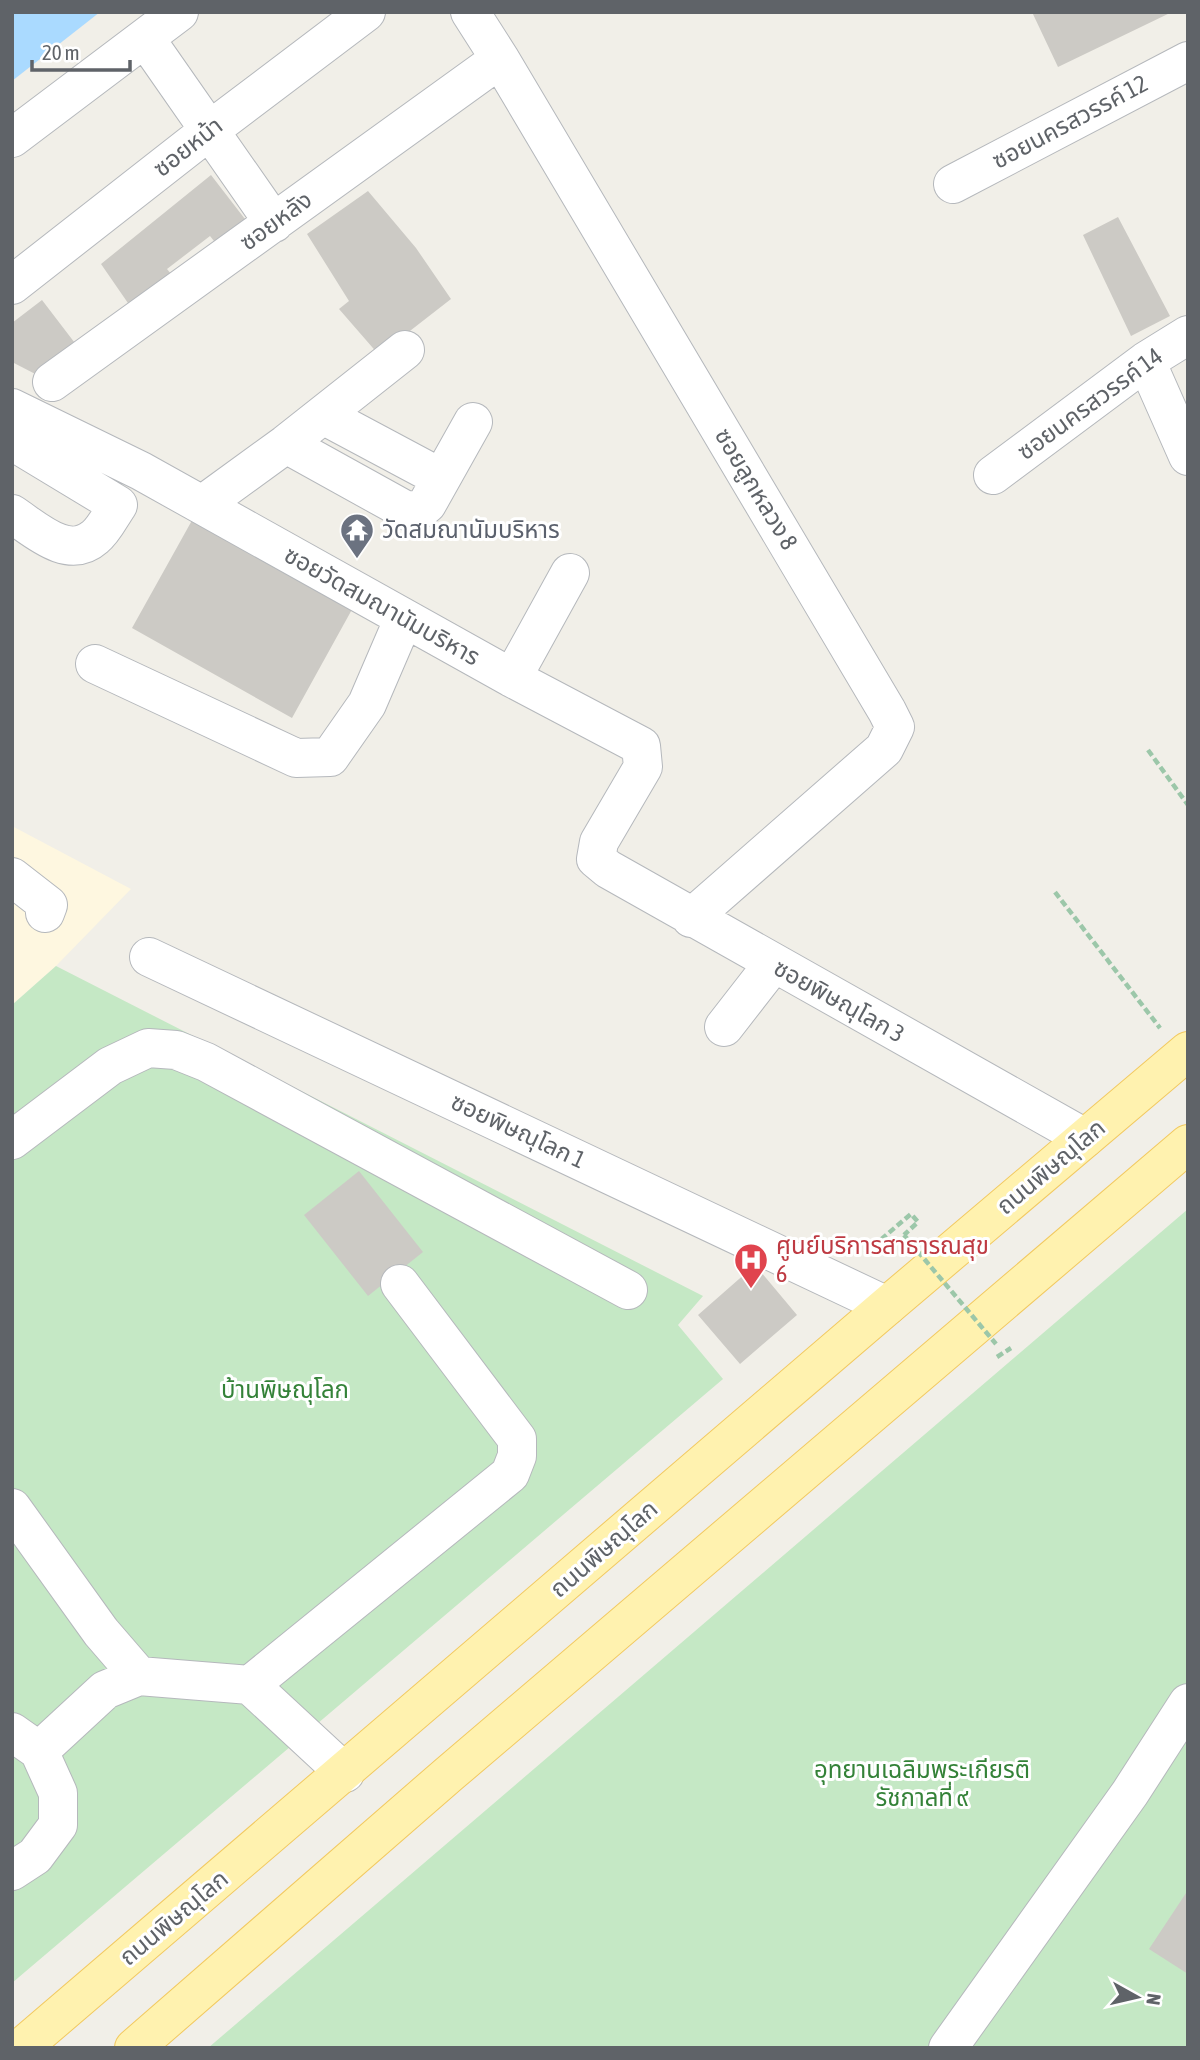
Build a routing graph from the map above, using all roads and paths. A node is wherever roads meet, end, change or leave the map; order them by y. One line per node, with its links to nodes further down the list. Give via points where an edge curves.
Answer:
1 (179, 12): 4 (street)
2 (366, 12): 7 (street, ซอยหน้า)
3 (470, 12): 5 (street, ซอยลูกหลวง 8)
4 (145, 38): 7 (street); 8 (street)
5 (500, 59): 10 (street, ซอยหลัง); 36 (street, ซอยลูกหลวง 8, via 894,727 884,749)
6 (1188, 61): 9 (street, ซอยนครสวรรค์ 12)
7 (210, 130): 10 (street); 11 (street, ซอยหน้า)
8 (12, 138)
9 (953, 184)
10 (274, 223): 15 (street, ซอยหลัง)
11 (12, 285)
12 (1188, 335): 14 (street, ซอยนครสวรรค์ 14)
13 (405, 351): 17 (street)
14 (1146, 361): 21 (street); 22 (street, ซอยนครสวรรค์ 14)
15 (52, 382)
16 (12, 408): 24 (street, ซอยวัดสมณานัมบริหาร)
17 (323, 415): 20 (street); 23 (street)
18 (473, 422): 23 (street)
19 (12, 441): 25 (street, via 118,505 96,537 80,546 60,545)
20 (286, 444): 23 (street, via 407,511 427,504); 24 (street)
21 (1188, 456)
22 (993, 475)
23 (441, 478)
24 (202, 505): 27 (street, ซอยวัดสมณานัมบริหาร)
25 (12, 514)
26 (570, 573): 29 (street)
27 (404, 618): 28 (street, via 367,704 330,757 296,758); 29 (street, ซอยวัดสมณานัมบริหาร)
28 (95, 664)
29 (512, 678): 32 (street, ซอยวัดสมณานัมบริหาร, via 641,746 643,767 599,842)
30 (1149, 750): 31 (path)
31 (1188, 805)
32 (596, 859): 36 (street, ซอยพิษณุโลก 3)
33 (12, 877): 35 (street, via 48,905)
34 (1055, 892): 40 (path)
35 (45, 913)
36 (691, 918): 38 (street, ซอยพิษณุโลก 3)
37 (149, 957): 47 (street, ซอยพิษณุโลก 1)
38 (772, 964): 39 (street); 41 (street, ซอยพิษณุโลก 3)
39 (724, 1027)
40 (1185, 1054): 41 (main road, ถนนพิษณุโลก)
41 (1085, 1138): 47 (main road, ถนนพิษณุโลก)
42 (12, 1140): 46 (street, via 110,1066 148,1048 176,1051 206,1062)
43 (1188, 1144): 57 (main road)
44 (865, 1253): 48 (path, bridge, via 911,1213 918,1222 904,1235)
45 (400, 1284): 51 (street, via 517,1439 517,1457 510,1474)
46 (628, 1290)
47 (887, 1306): 54 (main road, ถนนพิษณุโลก)
48 (996, 1344)
49 (12, 1508): 50 (street, via 101,1632)
50 (139, 1676): 51 (street); 53 (street, via 105,1690)
51 (250, 1685): 54 (street)
52 (1188, 1703): 58 (street, via 1130,1793)
53 (26, 1741): 55 (street, via 58,1793 58,1825 35,1856)
54 (345, 1773): 56 (main road, ถนนพิษณุโลก)
55 (12, 1871)
56 (21, 2048)
57 (134, 2048)
58 (948, 2048)

